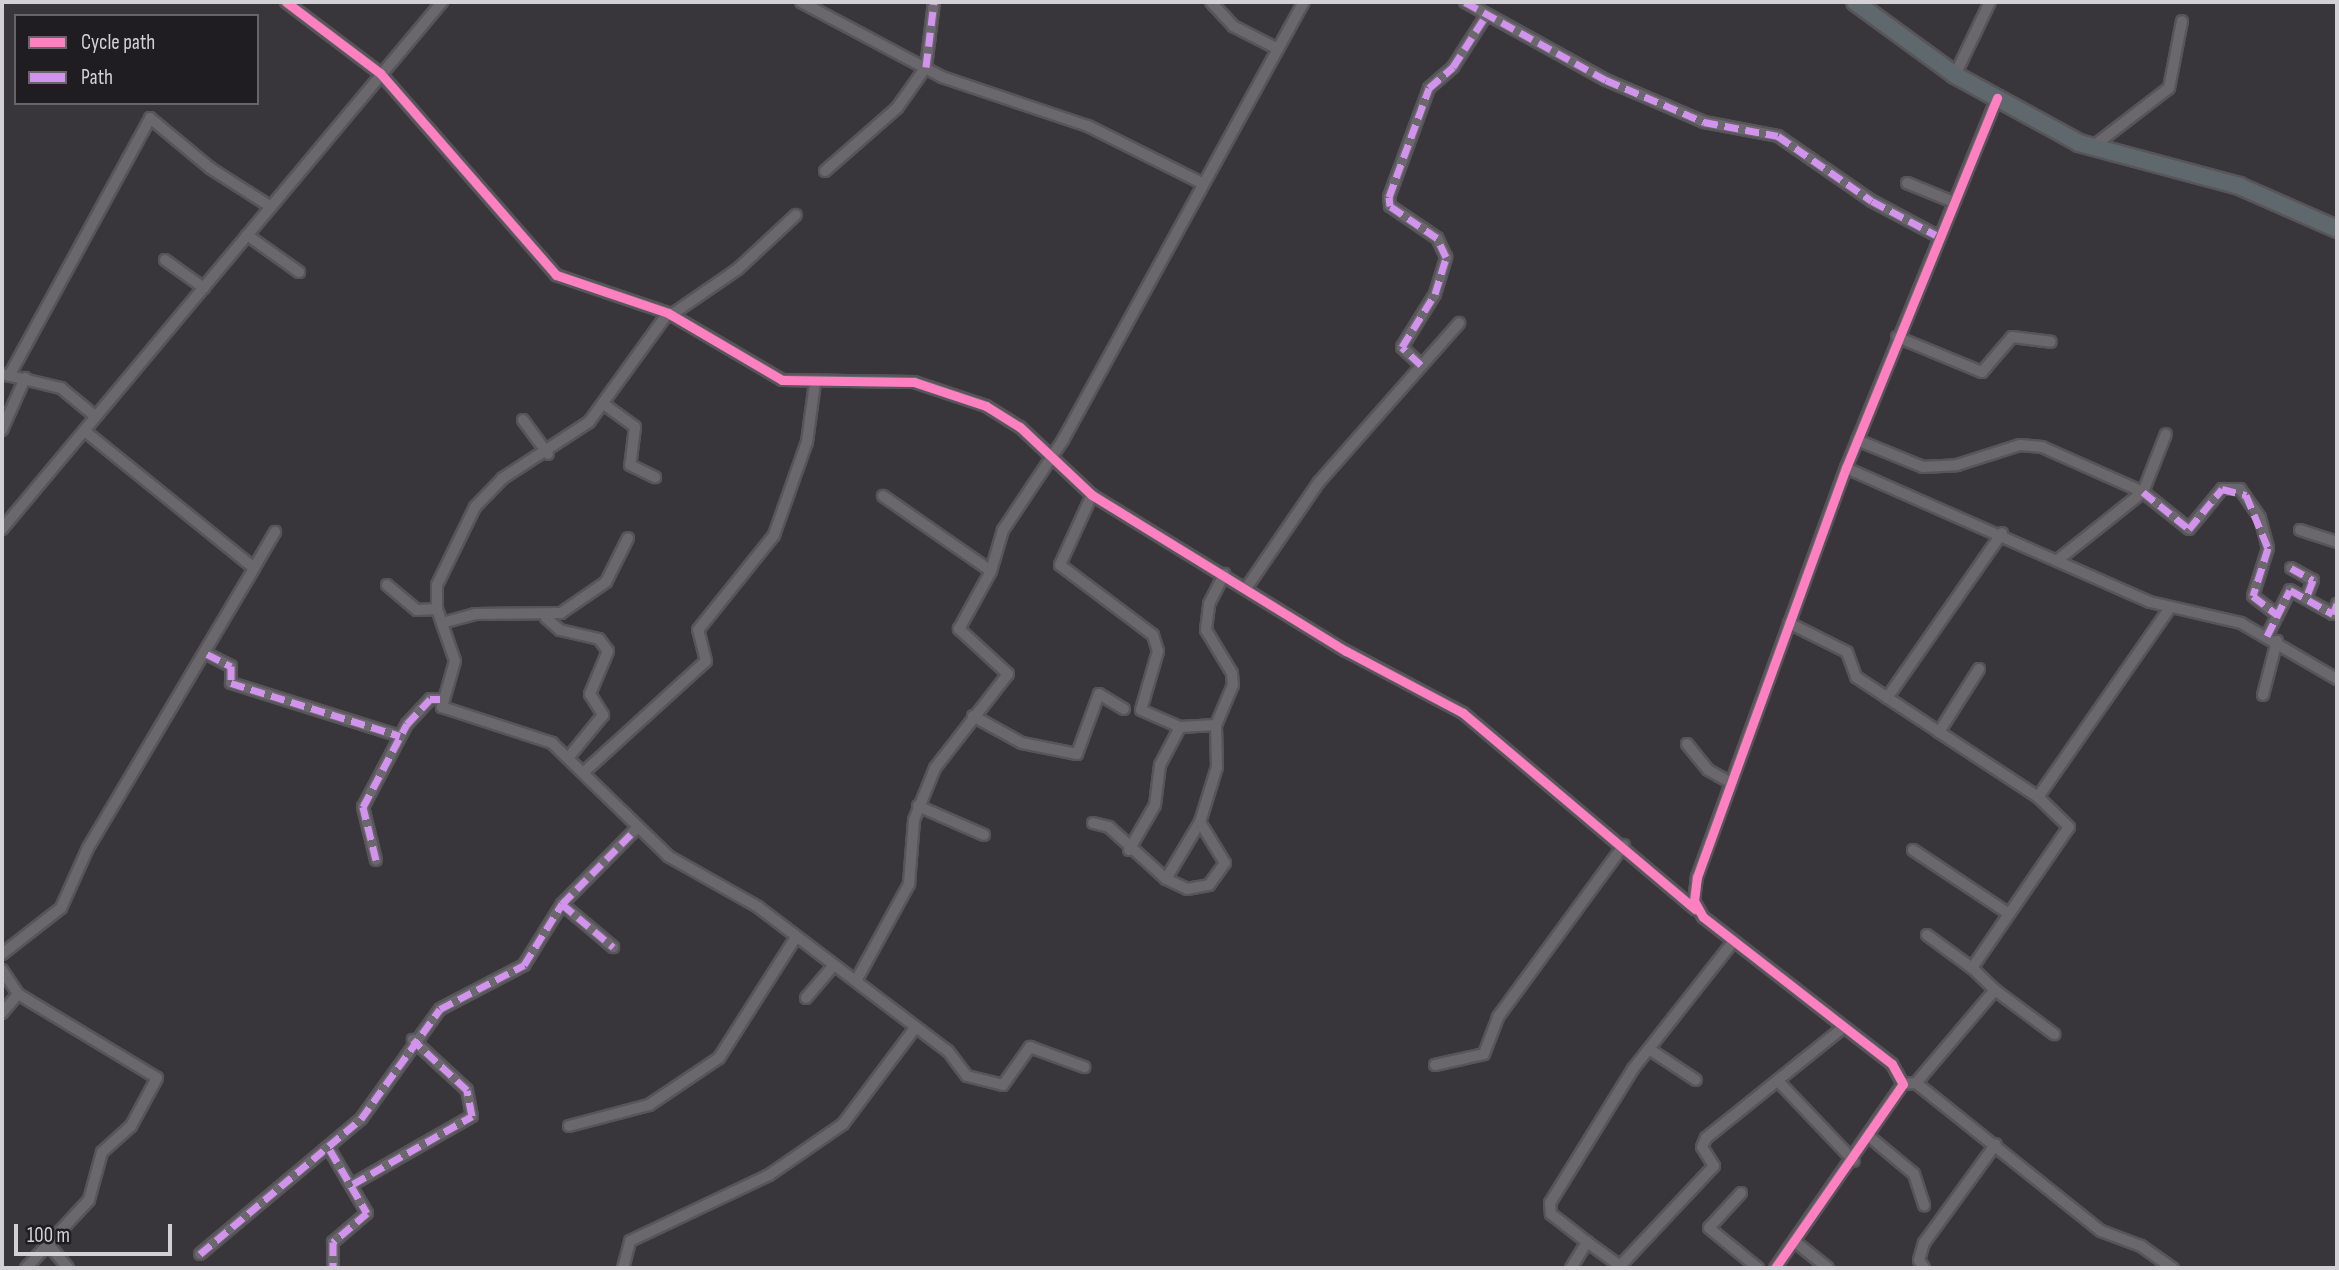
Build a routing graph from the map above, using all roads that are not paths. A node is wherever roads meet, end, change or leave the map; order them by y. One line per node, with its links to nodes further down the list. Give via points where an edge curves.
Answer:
1 (286, 2): 14 (street)
2 (442, 2): 14 (street)
3 (801, 2): 13 (street)
4 (933, 2): 13 (street)
5 (1211, 2): 12 (street, via 1233,26)
6 (1304, 2): 12 (street)
7 (1465, 2): 10 (street)
8 (1855, 2): 15 (highway)
9 (1990, 2): 15 (street)
10 (1485, 17): 26 (street, via 1704,122 1783,138 1872,201); 34 (street, via 1453,67 1429,88 1389,197 1390,206 1437,238 1446,257 1435,294 1402,347)
11 (2182, 21): 17 (street, via 2169,88)
12 (1276, 48): 19 (street)
13 (926, 67): 18 (street, via 897,108); 19 (street, via 1088,126)
14 (380, 73): 22 (street); 30 (street, via 556,275)
15 (1955, 75): 16 (highway)
16 (1997, 98): 17 (highway); 21 (street)
17 (2090, 148): 24 (highway, via 2239,186)
18 (825, 171)
19 (1200, 182): 46 (street)
20 (1907, 183): 21 (street)
21 (1951, 201): 26 (street)
22 (271, 207): 25 (street); 35 (street, via 210,168 150,118)
23 (796, 215): 30 (street, via 738,269)
24 (2330, 225)
25 (247, 235): 28 (street); 29 (street)
26 (1936, 235): 32 (street)
27 (165, 260): 29 (street)
28 (299, 272)
29 (204, 288): 39 (street)
30 (669, 314): 37 (street, via 762,373); 38 (street)
31 (1459, 323): 34 (street)
32 (1898, 337): 33 (street, via 1982,372 2012,337); 44 (street)
33 (2051, 342)
34 (1420, 365): 64 (street, via 1319,482)
35 (6, 375): 36 (street)
36 (25, 378): 39 (street, via 61,388); 41 (street)
37 (815, 383): 46 (street, via 869,379 956,394 1020,427); 89 (street, via 807,442 774,535 698,630 706,661)
38 (605, 405): 45 (street); 48 (street, via 635,427 630,465)
39 (96, 417): 42 (street)
40 (523, 419): 45 (street)
41 (2, 430)
42 (85, 431): 52 (street); 59 (street)
43 (2166, 434): 49 (street)
44 (1857, 440): 47 (street); 49 (street, via 1923,467 2035,445)
45 (548, 454): 67 (street, via 503,478 475,507 437,585)
46 (1051, 461): 50 (street); 61 (street, via 1003,530)
47 (1846, 468): 55 (street); 72 (street)
48 (655, 477)
49 (2143, 492): 58 (street); 69 (street, via 2189,529 2222,489 2246,495 2269,548 2253,596)
50 (1093, 495): 62 (street); 84 (street, via 1060,565 1153,635 1158,651 1142,710)
51 (883, 496): 61 (street)
52 (2, 529)
53 (2300, 530): 57 (street)
54 (275, 533): 59 (street)
55 (2002, 533): 58 (street); 79 (street)
56 (628, 538): 70 (street, via 606,582)
57 (2337, 542)
58 (2059, 559): 66 (street)
59 (254, 568): 75 (street)
60 (2291, 568): 65 (street, via 2313,580)
61 (991, 571): 82 (street, via 959,629 1008,674)
62 (1224, 574): 64 (street); 83 (street, via 1209,604 1206,630 1232,673)
63 (387, 585): 67 (street, via 417,610)
64 (1247, 587): 97 (street, via 1346,651 1463,713)
65 (2306, 598): 68 (street); 69 (street, via 2290,590)
66 (2170, 608): 73 (street); 91 (street)
67 (437, 609): 71 (street)
68 (2336, 611)
69 (2277, 615): 73 (street)
70 (546, 618): 71 (street, via 475,614); 88 (street, via 561,629 600,639 608,651 590,694 603,715)
71 (442, 623): 80 (street, via 455,661)
72 (1788, 623): 79 (street, via 1847,652 1852,673); 90 (street)
73 (2267, 636): 74 (street)
74 (2277, 641): 77 (street); 78 (street)
75 (207, 654): 86 (street, via 232,666 231,683); 109 (street, via 88,848 61,908)
76 (1979, 669): 85 (street)
77 (2337, 679)
78 (2263, 695)
79 (1887, 698): 85 (street)
80 (440, 699): 86 (street, via 430,699); 88 (street, via 450,713 539,736)
81 (1124, 709): 82 (street, via 1099,694 1077,754 1023,743)
82 (973, 716): 92 (street, via 942,756)
83 (1216, 725): 84 (street); 93 (street, via 1217,767)
84 (1180, 727): 98 (street, via 1160,765 1155,805)
85 (1939, 732): 91 (street)
86 (400, 736): 100 (street, via 363,807)
87 (1687, 744): 90 (street, via 1708,770)
88 (568, 758): 89 (street)
89 (583, 774): 95 (street)
90 (1731, 783): 103 (street, via 1696,877)
91 (2038, 797): 104 (street, via 2069,827)
92 (918, 806): 96 (street); 113 (street, via 911,878)
93 (1200, 822): 101 (street); 101 (street, via 1223,855 1223,871 1215,883 1194,888)
94 (1093, 823): 98 (street, via 1109,827)
95 (636, 829): 102 (street); 106 (street, via 688,870 758,907)
96 (984, 835)
97 (1624, 845): 103 (street); 123 (street, via 1498,1017 1484,1054)
98 (1129, 850): 101 (street)
99 (1913, 850): 104 (street)
100 (376, 860)
101 (1166, 879)
102 (562, 904): 108 (street); 121 (street, via 524,965 440,1009)
103 (1695, 909): 107 (street)
104 (2008, 914): 111 (street)
105 (1927, 935): 111 (street)
106 (796, 937): 110 (street); 129 (street, via 719,1058 649,1105)
107 (1732, 943): 119 (street); 122 (street)
108 (613, 947)
109 (2, 954)
110 (834, 965): 113 (street); 116 (street)
111 (1972, 968): 114 (street)
112 (2, 970): 115 (street)
113 (856, 981): 118 (street)
114 (1995, 990): 120 (street); 127 (street)
115 (18, 994): 117 (street); 139 (street, via 157,1078 131,1126 102,1152 89,1200)
116 (806, 998)
117 (2, 1013)
118 (915, 1028): 124 (street, via 948,1051 967,1076 998,1086 1030,1047); 145 (street, via 843,1124 769,1175 630,1241)
119 (1843, 1028): 126 (street); 128 (street, via 1892,1064)
120 (2054, 1034)
121 (413, 1040): 132 (street, via 361,1119); 134 (street, via 467,1090 472,1116)
122 (1649, 1049): 125 (street); 138 (street, via 1550,1203 1551,1214)
123 (1435, 1065)
124 (1084, 1067)
125 (1696, 1080)
126 (1778, 1082): 133 (street); 141 (street, via 1706,1138 1702,1147 1714,1166)
127 (1916, 1083): 128 (street); 131 (street)
128 (1903, 1084): 130 (street)
129 (569, 1126)
130 (1871, 1138): 133 (street); 136 (street, via 1914,1174)
131 (1996, 1144): 150 (street, via 1920,1249); 151 (street, via 2101,1231 2141,1246)
132 (330, 1150): 134 (street); 140 (street)
133 (1854, 1161): 137 (street)
134 (353, 1184): 144 (street, via 367,1217 335,1238)
135 (1741, 1193): 147 (street, via 1709,1228)
136 (1924, 1205)
137 (1794, 1241): 148 (street); 149 (street)
138 (1587, 1242): 141 (street); 146 (street)
139 (48, 1244): 142 (street); 143 (street)
140 (200, 1254)
141 (1622, 1267)
142 (26, 1268)
143 (68, 1268)
144 (333, 1268)
145 (623, 1268)
146 (1571, 1268)
147 (1758, 1268)
148 (1775, 1268)
149 (1828, 1268)
150 (1924, 1268)
151 (2172, 1268)

